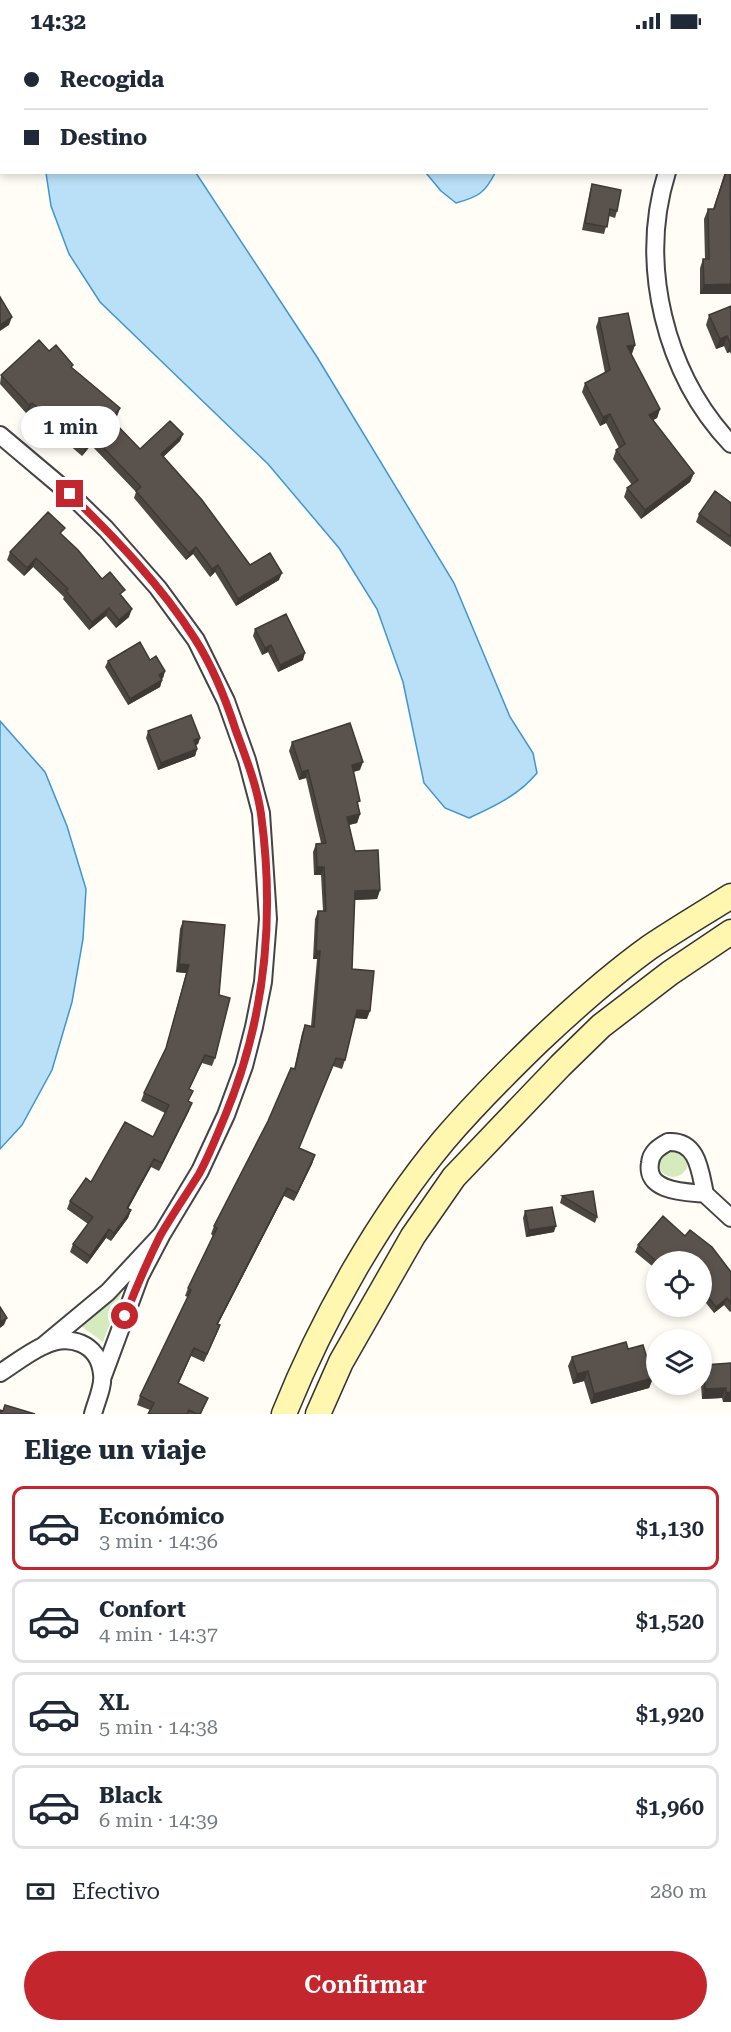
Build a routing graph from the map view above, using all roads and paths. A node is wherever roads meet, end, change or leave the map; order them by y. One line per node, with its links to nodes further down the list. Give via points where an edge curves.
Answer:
1 (667, 174): 3 (street, via 657,222 656,269 662,313 690,388 717,430)
2 (0, 435): 8 (street, via 106,529 158,588 196,640 226,701 261,813 268,919 263,982 254,1027 226,1115 200,1171)
3 (731, 444)
4 (731, 896): 13 (street, via 650,948 580,1002 493,1085 444,1140 396,1205 349,1280)
5 (731, 932): 14 (street, via 601,1026 454,1177 413,1236 341,1362)
6 (705, 1194): 7 (street)
7 (731, 1218)
8 (162, 1234): 9 (street, via 108,1292); 11 (street, via 140,1276)
9 (44, 1346): 10 (street); 11 (street, via 75,1340 99,1359)
10 (0, 1373)
11 (103, 1376): 12 (street)
12 (93, 1414)
13 (284, 1414)
14 (318, 1414)

